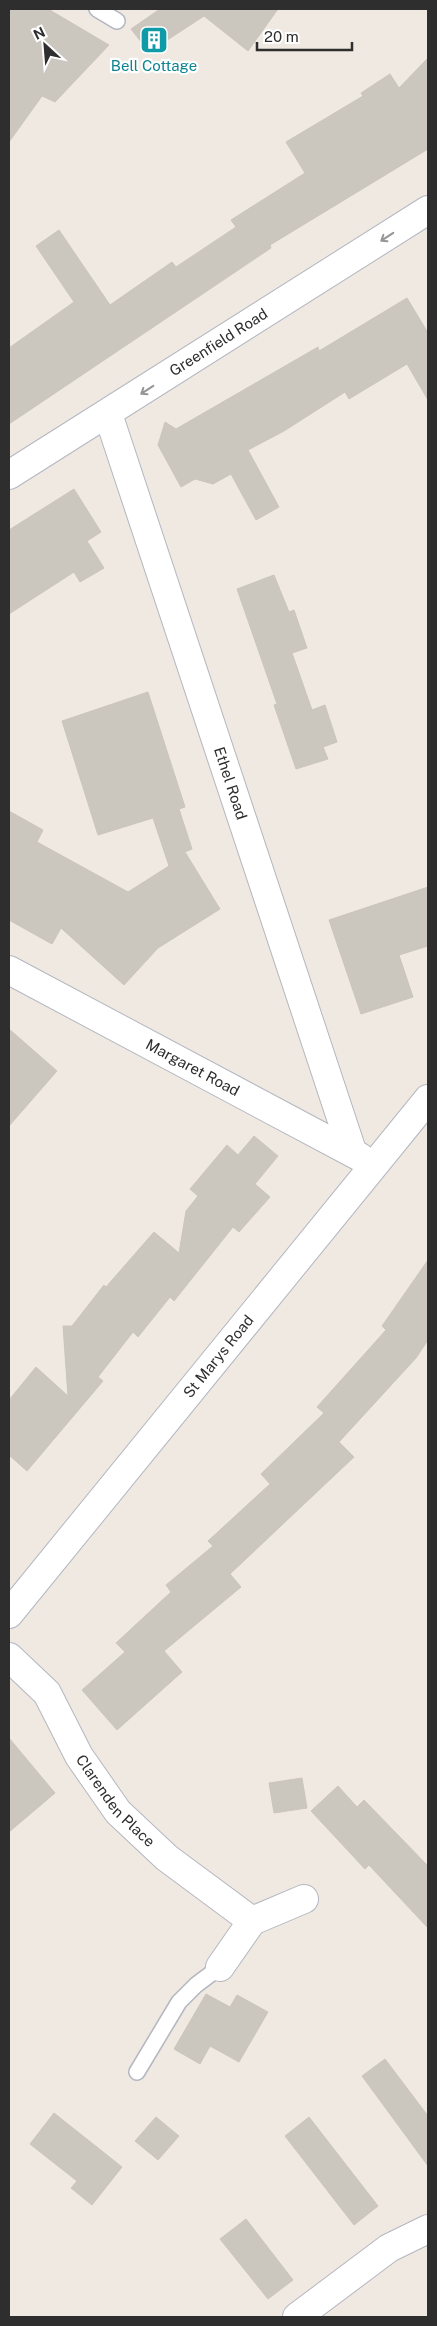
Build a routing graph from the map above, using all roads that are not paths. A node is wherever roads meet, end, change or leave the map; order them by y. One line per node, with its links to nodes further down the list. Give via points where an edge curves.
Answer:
1 (97, 9): 2 (lane)
2 (118, 21)
3 (428, 210): 4 (street, Greenfield Road, one-way to 4)
4 (108, 414): 5 (street, Greenfield Road); 8 (street, Ethel Road)
5 (9, 475)
6 (9, 970): 8 (street, Margaret Road)
7 (428, 1099): 8 (street, St Marys Road)
8 (363, 1158): 9 (street, St Marys Road)
9 (9, 1614)
10 (9, 1657): 12 (street, Clarenden Place, via 47,1693 79,1756 118,1812 167,1858)
11 (304, 1899): 12 (street)
12 (252, 1921): 13 (street)
13 (220, 1967): 14 (lane, via 179,2002)
14 (137, 2072)
15 (428, 2229): 16 (street, via 389,2248)
16 (297, 2317)

